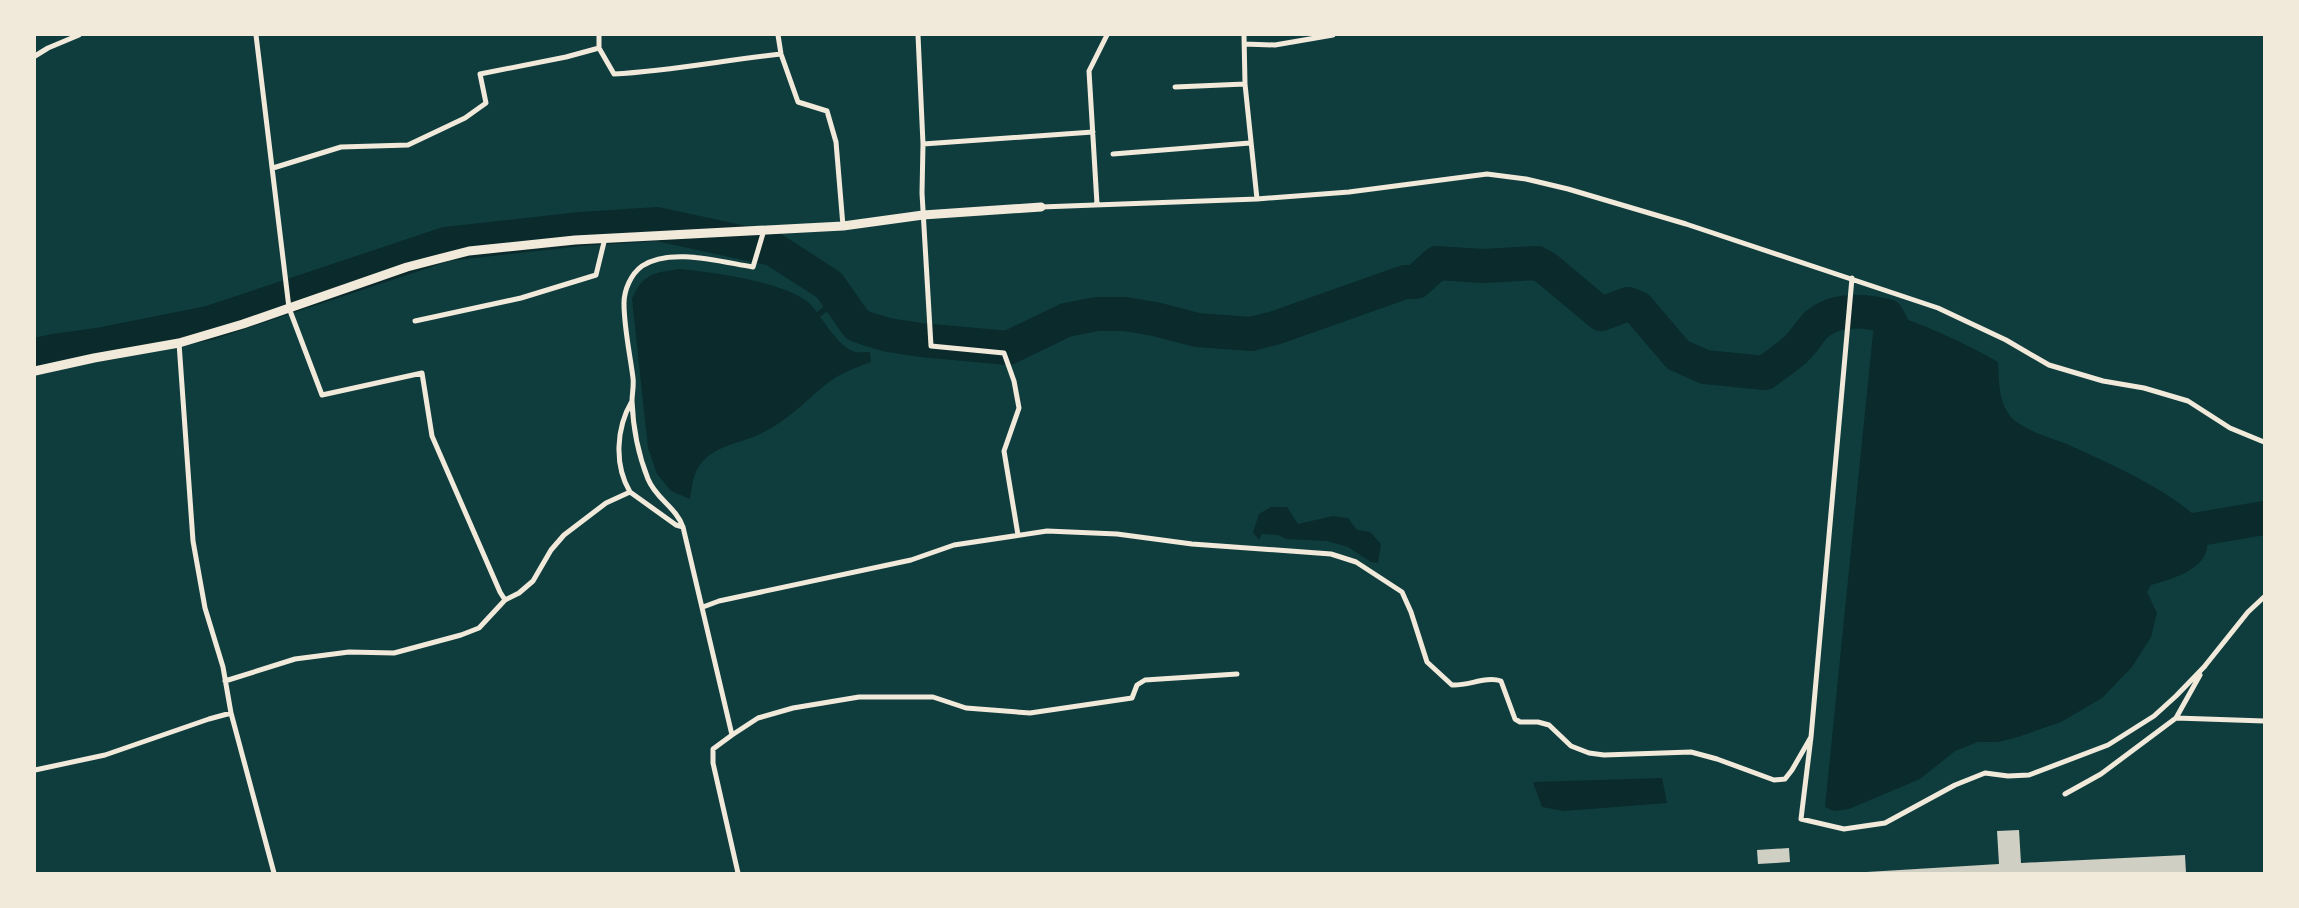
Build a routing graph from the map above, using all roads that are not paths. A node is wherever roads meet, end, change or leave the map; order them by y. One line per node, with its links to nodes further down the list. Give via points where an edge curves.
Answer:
1 (79, 35): 12 (street)
2 (256, 35): 19 (street)
3 (599, 35): 10 (street)
4 (778, 35): 11 (street)
5 (918, 35): 17 (street)
6 (1107, 35): 15 (street, via 1089,71)
7 (1244, 35): 9 (street)
8 (1333, 35): 9 (street, via 1275,45)
9 (1244, 44): 13 (street)
10 (599, 48): 11 (street, via 614,74 661,71); 19 (street, via 480,74 486,103 466,118 408,145 341,147)
11 (781, 54): 24 (street, via 798,102 827,111 836,142)
12 (35, 56)
13 (1245, 84): 14 (street); 16 (street)
14 (1175, 87)
15 (1093, 132): 17 (street); 21 (street)
16 (1250, 143): 18 (street); 20 (street)
17 (923, 144): 23 (street)
18 (1113, 154)
19 (273, 168): 28 (street)
20 (1257, 199): 21 (street); 27 (street, via 1349,192 1487,174 1568,189)
21 (1097, 204): 22 (street)
22 (1041, 207): 23 (street)
23 (924, 215): 24 (street); 36 (street, via 932,346 1004,353 1014,381 1019,408 1004,451)
24 (843, 226): 25 (street)
25 (764, 230): 26 (street); 32 (street, via 753,267 694,257 663,258 642,266 631,276 624,301)
26 (604, 238): 28 (street, via 468,251 407,267); 29 (street, via 596,275 521,298)
27 (1852, 278): 33 (street, via 1938,308 2050,365 2188,401 2230,428); 47 (street)
28 (289, 308): 30 (street); 38 (street, via 322,395 422,374 432,436)
29 (415, 321)
30 (179, 342): 31 (street); 42 (street, via 193,541 205,608)
31 (35, 371)
32 (632, 400): 34 (street, via 625,412 618,446 620,465); 35 (street, via 638,450 649,482 660,499 679,515)
33 (2264, 442)
34 (630, 492): 35 (street, via 676,526); 38 (street, via 606,503 564,534 533,581)
35 (683, 527): 39 (street)
36 (1018, 535): 39 (street, via 954,545 911,560); 47 (street, via 1047,531 1117,534 1192,544 1331,554 1356,562 1402,592 1426,662 1452,685 1461,686 1493,678 1501,681 1515,719 1549,725 1571,746 1588,753 1691,752 1774,780 1785,778 1792,770)
37 (2264, 597): 40 (street)
38 (505, 600): 42 (street, via 479,628 461,635 394,653 349,652 295,659)
39 (703, 607): 46 (street)
40 (2205, 666): 44 (street); 47 (street, via 2154,716 2108,745 2028,775 1985,773 1955,785 1885,823 1844,829 1802,819)
41 (1237, 674): 46 (street, via 1145,680 1137,685 1132,698 1030,713 966,708 933,697 859,697 793,708 758,718)
42 (225, 681): 43 (street)
43 (232, 713): 48 (street, via 105,755); 50 (street)
44 (2176, 718): 45 (street); 49 (street, via 2102,774)
45 (2264, 721)
46 (732, 735): 51 (street, via 713,749 713,763)
47 (1811, 737)
48 (35, 770)
49 (2065, 794)
50 (274, 873)
51 (738, 873)

